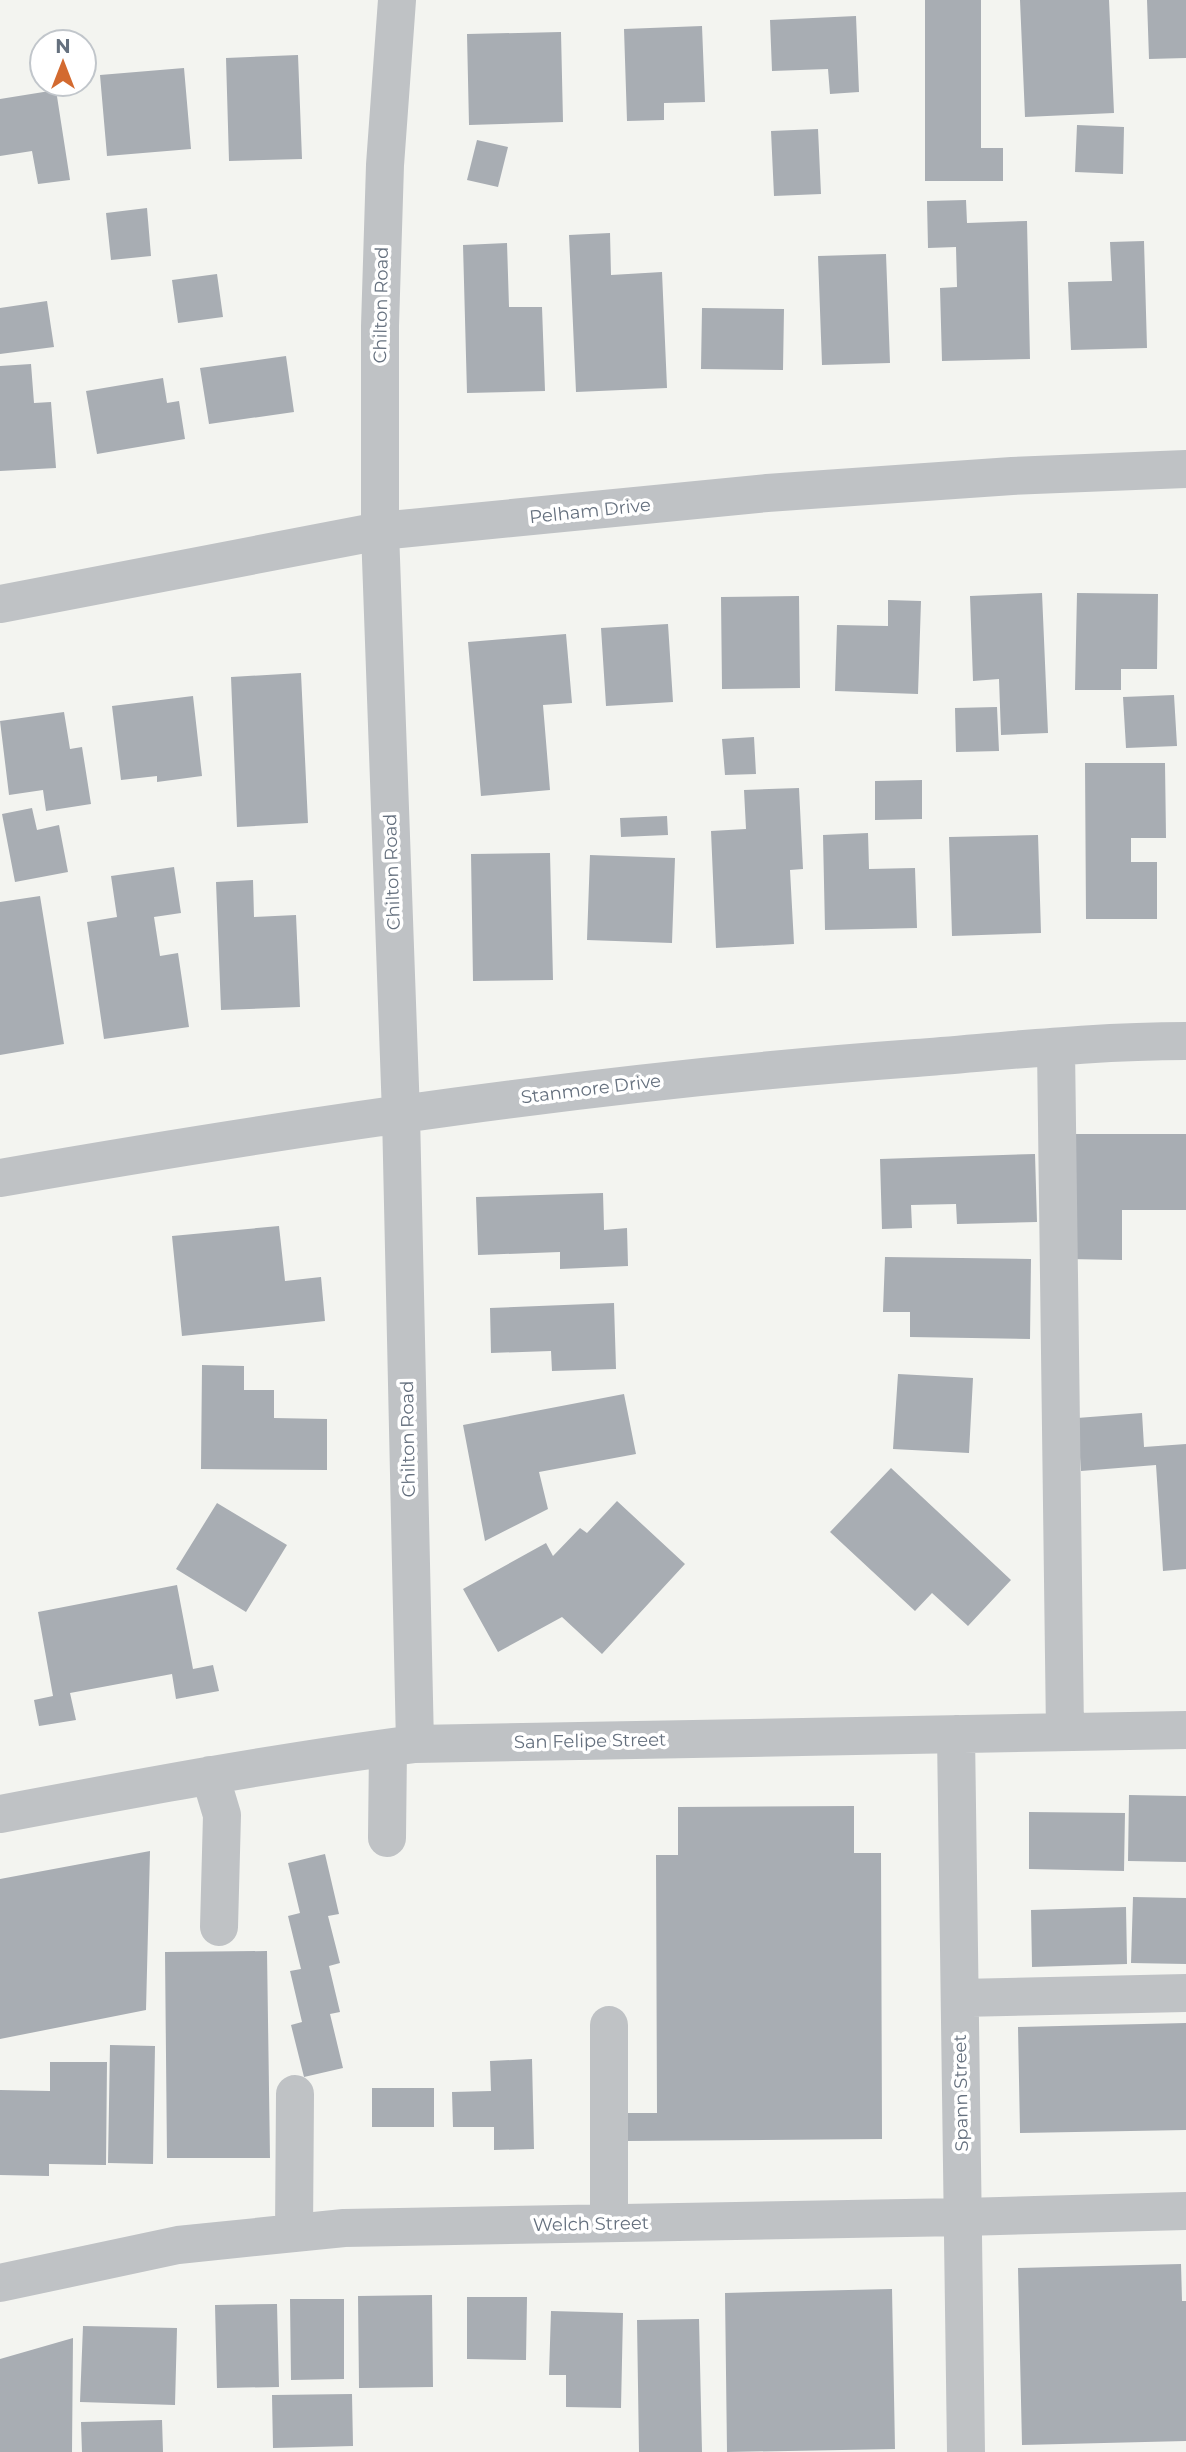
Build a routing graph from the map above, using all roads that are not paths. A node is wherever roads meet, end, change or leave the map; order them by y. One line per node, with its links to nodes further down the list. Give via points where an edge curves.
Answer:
1 (397, 0): 3 (street, Chilton Road, via 384,178)
2 (1186, 469): 3 (street, Pelham Drive, via 767,493)
3 (380, 531): 4 (street, Pelham Drive); 7 (street, Chilton Road)
4 (0, 604)
5 (1186, 1041): 6 (street, Stanmore Drive)
6 (1056, 1048): 7 (street, Stanmore Drive, via 674,1079); 10 (street)
7 (401, 1114): 8 (street, Stanmore Drive); 12 (street, Chilton Road)
8 (0, 1178)
9 (1186, 1730): 10 (street, San Felipe Street)
10 (1065, 1732): 11 (street, San Felipe Street)
11 (956, 1734): 12 (street, San Felipe Street); 18 (street, Spann Street)
12 (402, 1746): 13 (street, San Felipe Street); 15 (street, Chilton Road)
13 (211, 1775): 14 (street, San Felipe Street); 16 (street, via 222,1815)
14 (0, 1814)
15 (387, 1838)
16 (219, 1927)
17 (1186, 1993): 18 (street)
18 (960, 1998): 22 (street, Spann Street)
19 (608, 2025): 23 (street)
20 (295, 2094): 24 (street)
21 (1186, 2211): 22 (street, Welch Street)
22 (963, 2217): 23 (street, Welch Street); 26 (street, Spann Street)
23 (608, 2223): 24 (street, Welch Street, via 344,2228)
24 (294, 2234): 25 (street, Welch Street, via 178,2245)
25 (0, 2283)
26 (966, 2452)

